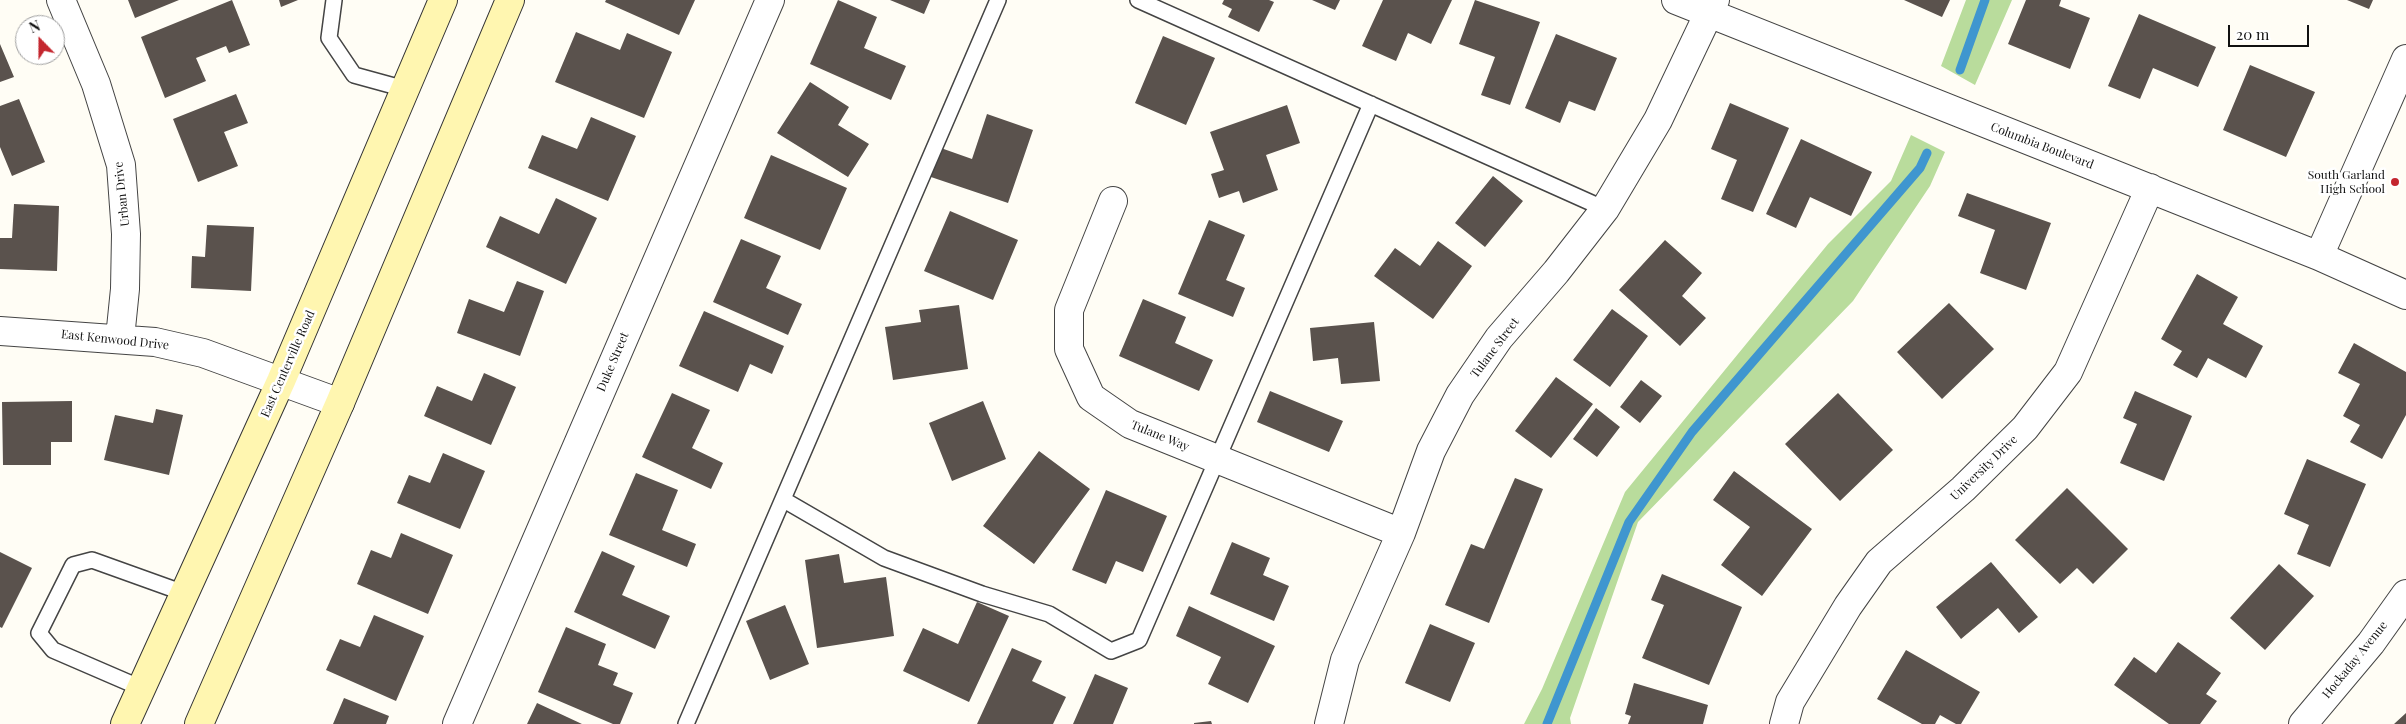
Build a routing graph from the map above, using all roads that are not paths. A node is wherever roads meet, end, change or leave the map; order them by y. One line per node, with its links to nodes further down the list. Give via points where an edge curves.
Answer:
1 (61, 0): 19 (street, Urban Drive, via 96,84 121,165 126,234)
2 (334, 0): 11 (lane, via 329,38 354,75)
3 (443, 0): 11 (main road, East Centerville Road)
4 (510, 0): 21 (main road)
5 (770, 0): 30 (street, Duke Street)
6 (998, 0): 23 (lane)
7 (1138, 0): 12 (lane)
8 (1676, 0): 9 (street, Columbia Boulevard)
9 (1712, 7): 13 (street, Columbia Boulevard); 15 (street, Tulane Street, via 1658,120)
10 (2406, 59): 16 (street)
11 (405, 89): 20 (main road, East Centerville Road)
12 (1370, 104): 15 (lane); 22 (lane)
13 (2150, 188): 16 (street, Columbia Boulevard); 33 (street, University Drive, via 2068,372 2025,428 1963,489 1880,562 1848,606 1790,702)
14 (1113, 201): 22 (street, Tulane Way, via 1069,310 1069,349 1091,397 1130,424)
15 (1605, 209): 24 (street, Tulane Street, via 1499,338 1460,395 1431,452)
16 (2319, 256): 17 (street, Columbia Boulevard)
17 (2406, 295)
18 (0, 331): 19 (street, East Kenwood Drive)
19 (120, 338): 20 (street, East Kenwood Drive, via 202,353)
20 (281, 381): 21 (street, East Kenwood Drive); 25 (main road, East Centerville Road)
21 (340, 403): 29 (main road)
22 (1217, 459): 23 (lane, via 1139,640 1111,651 1049,614 982,594 884,558); 24 (street, Tulane Way)
23 (784, 500): 31 (lane)
24 (1401, 533): 32 (street, Tulane Street, via 1345,660)
25 (184, 593): 27 (main road, East Centerville Road); 27 (lane, via 92,560 73,565 39,633 52,650)
26 (2406, 594): 34 (street, Hockaday Avenue, via 2371,643)
27 (141, 688): 28 (main road, East Centerville Road)
28 (125, 724)
29 (200, 724)
30 (457, 724)
31 (686, 724)
32 (1329, 724)
33 (1784, 724)
34 (2303, 724)

